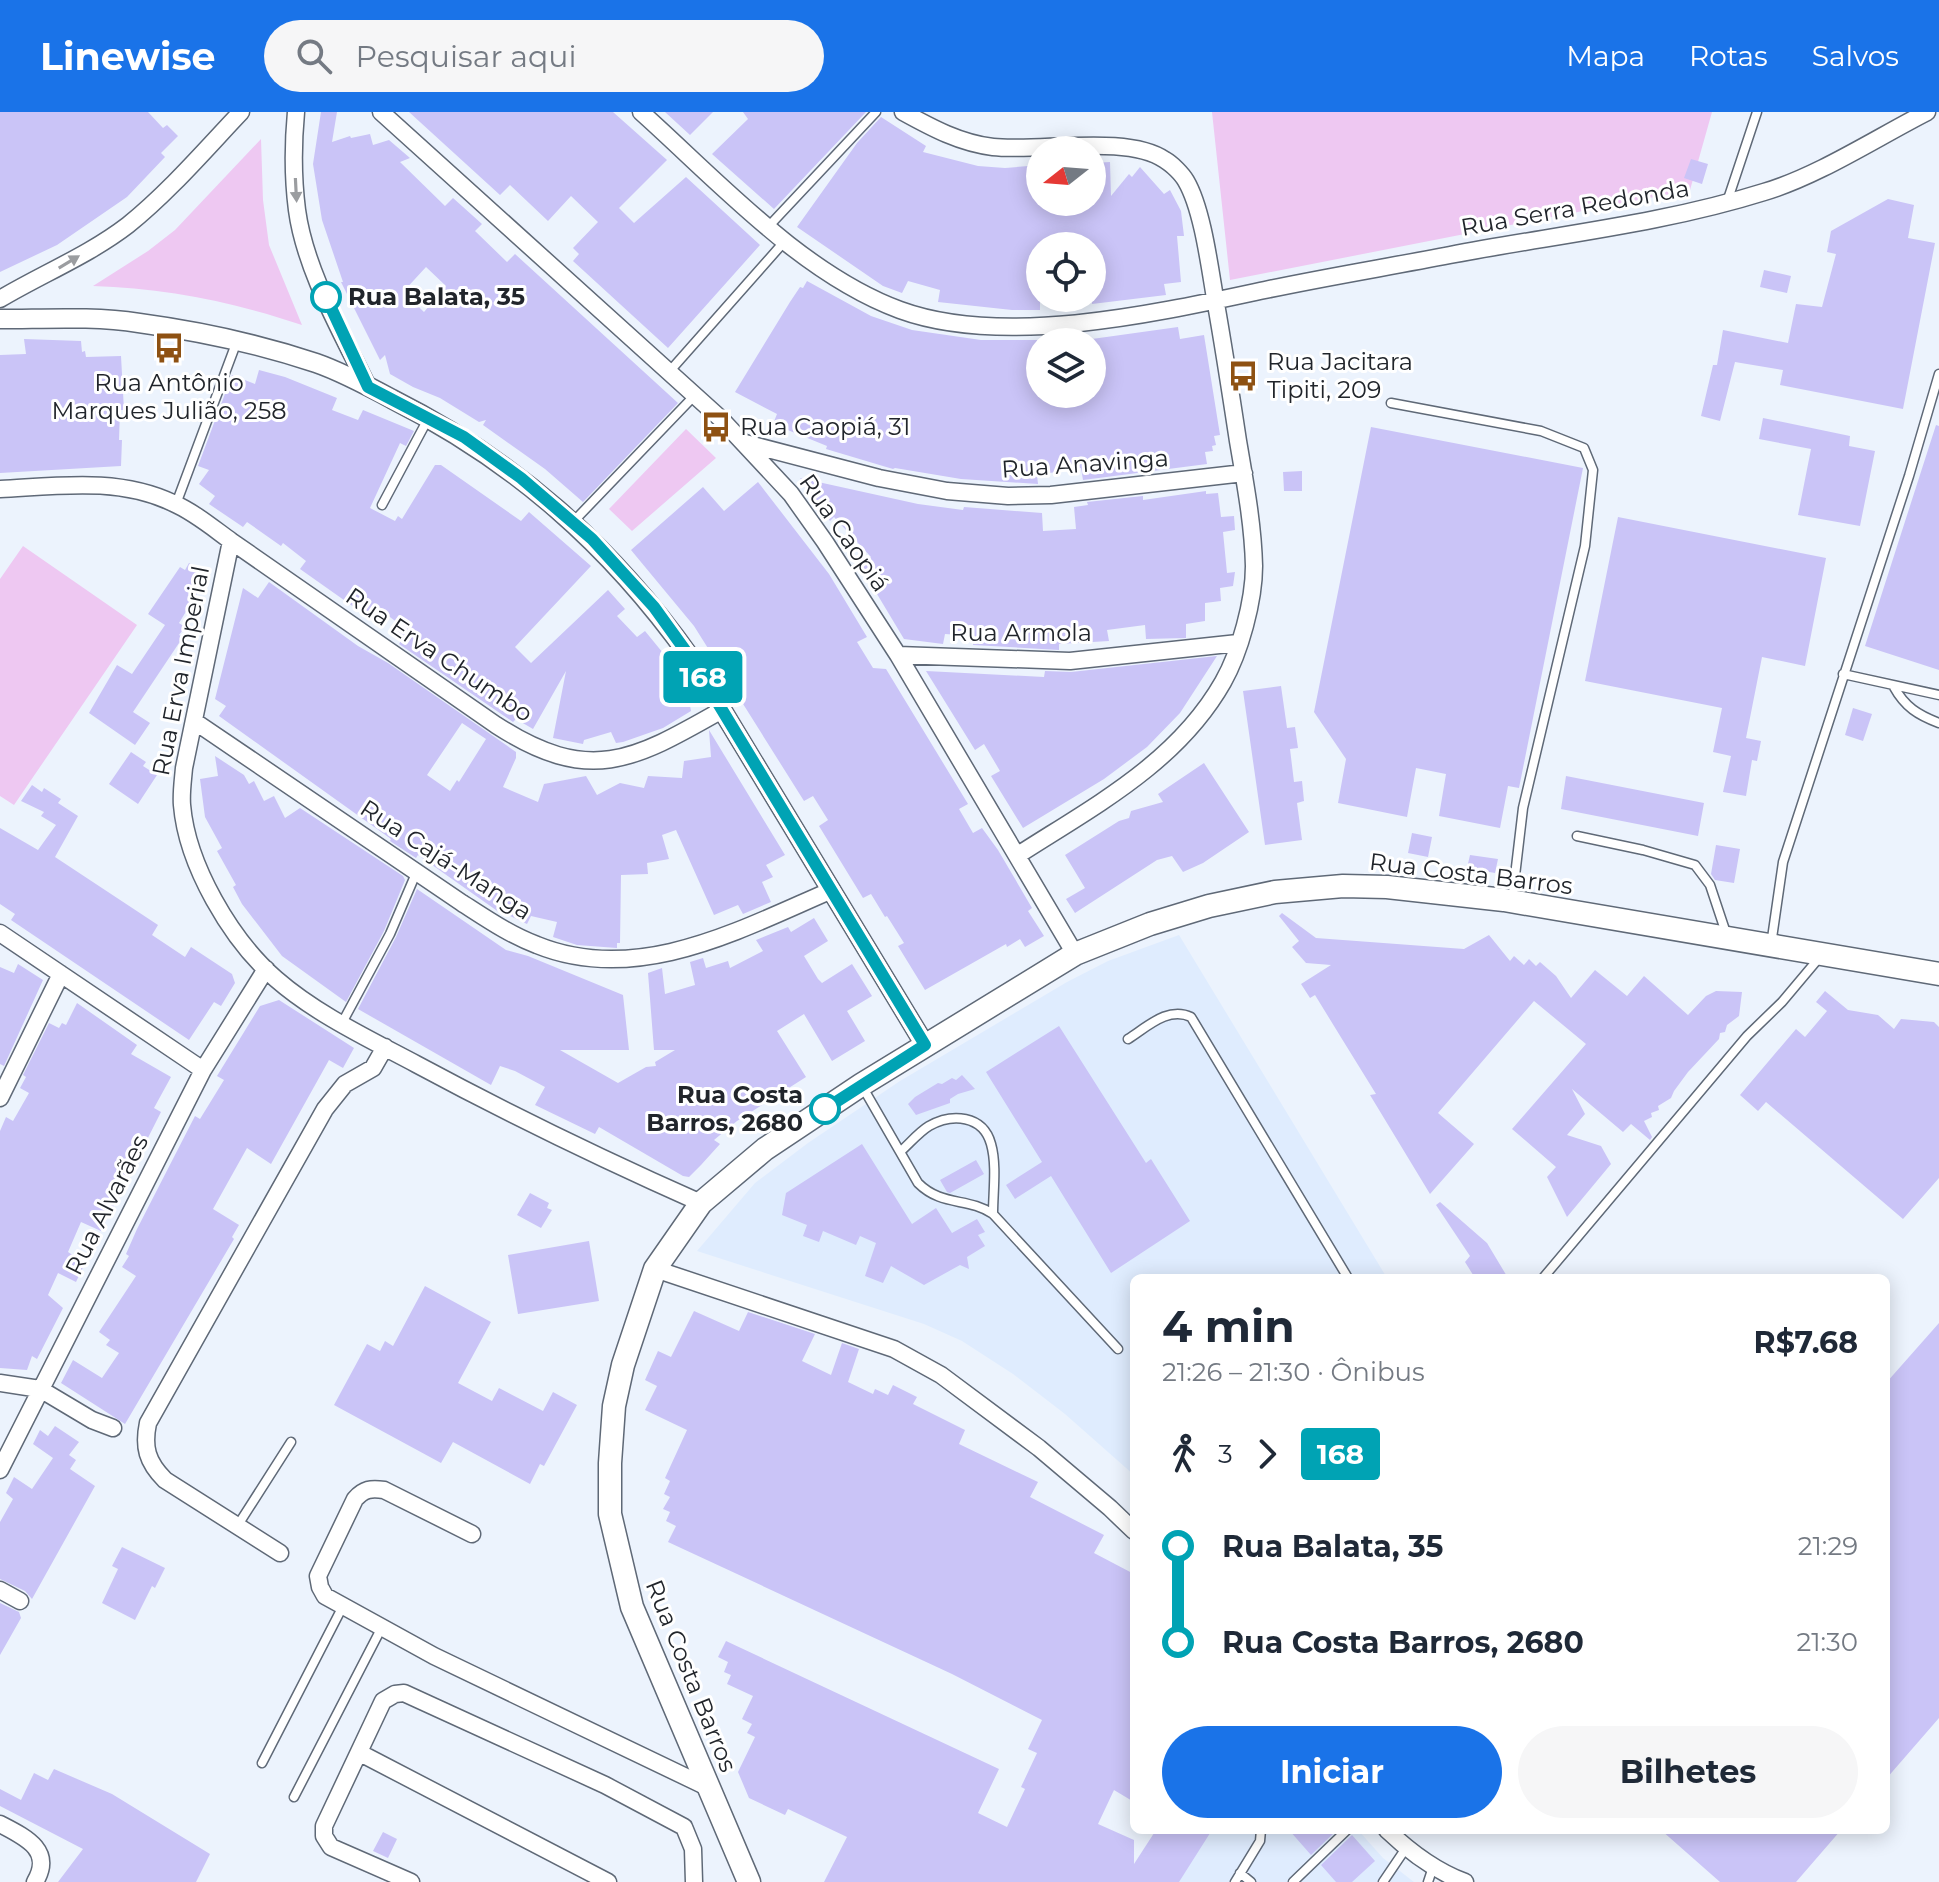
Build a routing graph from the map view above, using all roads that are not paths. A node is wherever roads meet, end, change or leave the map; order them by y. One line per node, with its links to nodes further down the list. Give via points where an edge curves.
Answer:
1 (241, 112): 12 (street, one-way to 1, via 128,225)
2 (296, 112): 18 (street, one-way to 18, via 297,212 308,253)
3 (381, 112): 16 (street, Rua Caopiá)
4 (641, 112): 10 (street, Rua Serra Redonda)
5 (876, 112): 10 (lane)
6 (903, 112): 13 (street, via 937,131 991,147 1118,147 1165,159 1186,179 1195,202)
7 (1757, 112): 9 (lane)
8 (1927, 112): 9 (street, Rua Serra Redonda, via 1810,173)
9 (1726, 203): 13 (street, Rua Serra Redonda)
10 (768, 227): 11 (street, Rua Serra Redonda)
11 (784, 242): 13 (street, Rua Serra Redonda, via 859,292 902,311 952,322 1065,325); 16 (lane)
12 (0, 299)
13 (1216, 301): 23 (street)
14 (0, 319): 15 (street, via 138,322)
15 (237, 341): 18 (street, via 317,364); 25 (lane)
16 (669, 372): 19 (street, Rua Caopiá)
17 (1939, 374): 31 (lane)
18 (368, 387): 21 (street)
19 (695, 395): 22 (street, Rua Caopiá); 27 (lane)
20 (1391, 403): 41 (lane, via 1541,431 1584,448 1593,470 1585,546 1523,808)
21 (429, 417): 26 (lane); 27 (street, via 521,478)
22 (743, 443): 23 (street, Rua Anavinga, via 879,478 1008,496); 30 (street, Rua Caopiá, via 791,494)
23 (1244, 473): 29 (street, via 1254,569)
24 (0, 489): 25 (street, Rua Erva Imperial, via 101,485)
25 (176, 504): 28 (street, Rua Erva Imperial)
26 (382, 505)
27 (572, 522): 34 (street, via 654,607)
28 (231, 541): 34 (street, Rua Erva Chumbo, via 332,604 522,742 564,757 605,762 632,756); 35 (street, Rua Erva Imperial)
29 (1238, 643): 30 (street, Rua Armola, via 1070,661); 38 (street, via 1204,714 1171,751)
30 (898, 655): 38 (street, Rua Caopiá)
31 (1843, 674): 32 (lane); 44 (lane, via 1783,862)
32 (1894, 687): 33 (lane); 36 (lane, via 1917,715)
33 (1939, 695)
34 (722, 710): 40 (street)
35 (194, 721): 39 (street, Rua Cajá-Manga); 47 (street, Rua Erva Imperial, via 182,805 189,842 208,890)
36 (1939, 723)
37 (1577, 836): 43 (lane, via 1695,865 1710,885)
38 (1018, 855): 45 (street, Rua Caopiá)
39 (417, 871): 40 (street, Rua Cajá-Manga, via 506,931 541,947 587,957 638,958 690,948); 50 (lane)
40 (832, 890): 52 (street)
41 (1512, 902): 43 (main road, Rua Costa Barros); 45 (main road, Rua Costa Barros, via 1387,887 1275,892 1150,924)
42 (0, 933): 48 (street)
43 (1727, 938): 44 (main road, Rua Costa Barros)
44 (1771, 946): 46 (main road, Rua Costa Barros)
45 (1075, 954): 52 (main road, Rua Costa Barros)
46 (1822, 954): 49 (main road, Rua Costa Barros); 62 (lane)
47 (266, 969): 50 (street, Rua Erva Imperial); 54 (street, Rua Alvarães)
48 (61, 974): 54 (street); 56 (street)
49 (1939, 974)
50 (342, 1023): 53 (street, Rua Erva Imperial)
51 (1128, 1039): 61 (lane, via 1167,1015 1180,1012 1191,1017)
52 (925, 1045): 55 (main road, Rua Costa Barros)
53 (385, 1047): 58 (street, Rua Erva Imperial); 69 (street, via 373,1068 345,1084 325,1109 148,1423 147,1455 155,1470)
54 (203, 1070): 65 (street, Rua Alvarães)
55 (861, 1085): 57 (lane); 58 (main road, Rua Costa Barros, via 765,1149)
56 (0, 1098)
57 (901, 1151): 59 (lane, via 929,1194); 59 (lane, via 929,1126 951,1118 971,1119 991,1144)
58 (701, 1203): 60 (main road, Rua Costa Barros)
59 (993, 1214): 63 (lane)
60 (655, 1269): 70 (street, via 894,1349 941,1375 1039,1448); 79 (main road, Rua Costa Barros, via 614,1406 610,1514 632,1607)
61 (1346, 1274)
62 (1546, 1274)
63 (1118, 1349)
64 (0, 1383): 65 (street)
65 (40, 1389): 66 (street); 68 (street, Rua Alvarães)
66 (113, 1428)
67 (291, 1442): 69 (lane)
68 (0, 1470)
69 (238, 1525): 72 (street)
70 (1130, 1527)
71 (472, 1534): 75 (street, via 384,1490 361,1492 318,1576 325,1596)
72 (280, 1553)
73 (0, 1590): 74 (street)
74 (20, 1601)
75 (343, 1606): 76 (street); 78 (lane)
76 (382, 1627): 79 (street); 80 (lane)
77 (360, 1753): 89 (street, via 324,1836 331,1847); 90 (street); 91 (street, via 383,1701 404,1693 684,1827 693,1849)
78 (262, 1763)
79 (707, 1787): 92 (main road, Rua Costa Barros)
80 (294, 1797)
81 (0, 1824): 88 (street, via 35,1846 40,1854)
82 (1261, 1834): 86 (lane)
83 (1343, 1834): 95 (lane)
84 (1391, 1834): 85 (street)
85 (1406, 1848): 87 (street); 96 (lane)
86 (1240, 1873): 93 (lane); 94 (lane)
87 (1431, 1874): 97 (street)
88 (38, 1877)
89 (411, 1882)
90 (608, 1882)
91 (694, 1882)
92 (749, 1882)
93 (1235, 1882)
94 (1251, 1882)
95 (1293, 1882)
96 (1383, 1882)
97 (1465, 1882)

